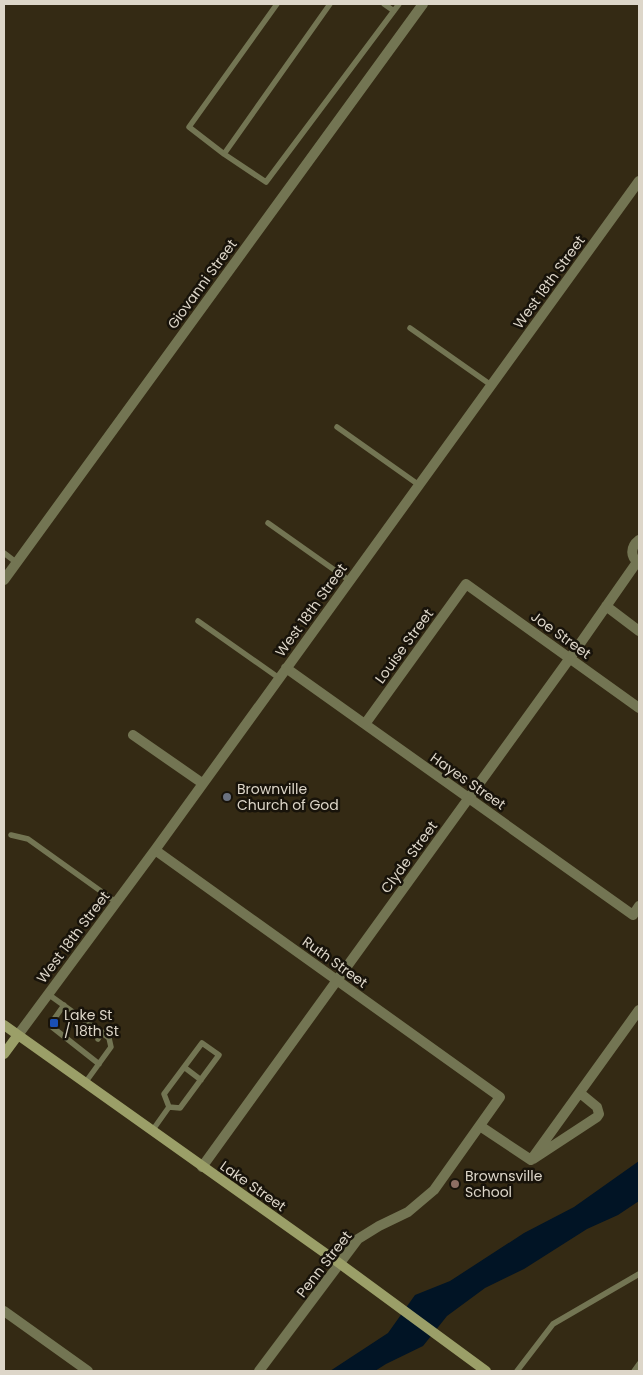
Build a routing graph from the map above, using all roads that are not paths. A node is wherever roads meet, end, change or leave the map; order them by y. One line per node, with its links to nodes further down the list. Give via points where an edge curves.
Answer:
1 (277, 4): 7 (lane, via 189,127)
2 (330, 4): 7 (lane)
3 (384, 4): 6 (lane)
4 (399, 4): 6 (lane)
5 (422, 4): 17 (street, Giovanni Street)
6 (394, 10): 7 (lane, via 266,182)
7 (224, 154)
8 (639, 181): 10 (street, West 18th Street)
9 (410, 328): 10 (lane)
10 (491, 385): 12 (street, West 18th Street)
11 (336, 426): 12 (lane)
12 (419, 484): 19 (street, West 18th Street)
13 (268, 523): 19 (lane)
14 (639, 540): 16 (street, Clyde Street, via 632,549)
15 (4, 553): 17 (lane)
16 (638, 562): 21 (street, Clyde Street)
17 (16, 563): 18 (street, Giovanni Street)
18 (4, 580)
19 (350, 581): 25 (street, West 18th Street)
20 (466, 584): 24 (street, Joe Street); 28 (street, Louise Street)
21 (606, 606): 23 (street); 24 (street, Clyde Street)
22 (198, 621): 26 (lane)
23 (639, 631)
24 (570, 658): 27 (street, Joe Street); 31 (street, Clyde Street)
25 (286, 668): 26 (street, West 18th Street); 28 (street, Hayes Street)
26 (279, 678): 30 (street, West 18th Street)
27 (639, 708)
28 (365, 724): 31 (street, Hayes Street)
29 (134, 735): 30 (street)
30 (202, 783): 33 (street, West 18th Street)
31 (469, 798): 35 (street, Hayes Street); 36 (street, Clyde Street)
32 (11, 835): 34 (lane, via 28,839)
33 (154, 850): 34 (street, West 18th Street); 36 (street, Ruth Street)
34 (116, 902): 37 (street, West 18th Street)
35 (636, 911)
36 (336, 980): 60 (street, Ruth Street); 65 (street, Clyde Street)
37 (48, 994): 38 (lane); 47 (street, West 18th Street)
38 (64, 1005): 40 (lane); 48 (lane, via 52,1027)
39 (639, 1010): 59 (street)
40 (80, 1017): 41 (lane); 43 (lane)
41 (76, 1023)
42 (4, 1025): 47 (street, Lake Street)
43 (92, 1025): 44 (lane); 46 (lane)
44 (87, 1031)
45 (70, 1032): 48 (lane)
46 (102, 1032): 49 (lane); 55 (lane, via 109,1038 111,1047)
47 (18, 1035): 53 (street, West 18th Street); 58 (street, Lake Street)
48 (65, 1039): 51 (lane)
49 (98, 1039)
50 (80, 1040): 51 (lane)
51 (76, 1047): 54 (lane)
52 (91, 1048): 54 (lane)
53 (4, 1054)
54 (86, 1054): 55 (lane)
55 (99, 1064): 58 (lane)
56 (184, 1067): 57 (lane); 57 (lane, via 202,1043 219,1055); 61 (lane, via 164,1094)
57 (201, 1080): 61 (lane, via 180,1108)
58 (85, 1083): 63 (street, Lake Street)
59 (580, 1093): 64 (street); 64 (street, via 597,1107 597,1117)
60 (500, 1097): 62 (street, Penn Street)
61 (169, 1107): 63 (lane)
62 (480, 1126): 64 (street); 66 (street, Penn Street, via 434,1190 408,1212 358,1239)
63 (152, 1131): 65 (street, Lake Street)
64 (531, 1160)
65 (202, 1167): 66 (street, Lake Street)
66 (339, 1263): 71 (street, Penn Street); 72 (street, Lake Street)
67 (639, 1274): 73 (lane, via 553,1324)
68 (4, 1311): 70 (street)
69 (639, 1364): 74 (lane)
70 (88, 1371)
71 (259, 1371)
72 (486, 1371)
73 (517, 1371)
74 (634, 1371)

